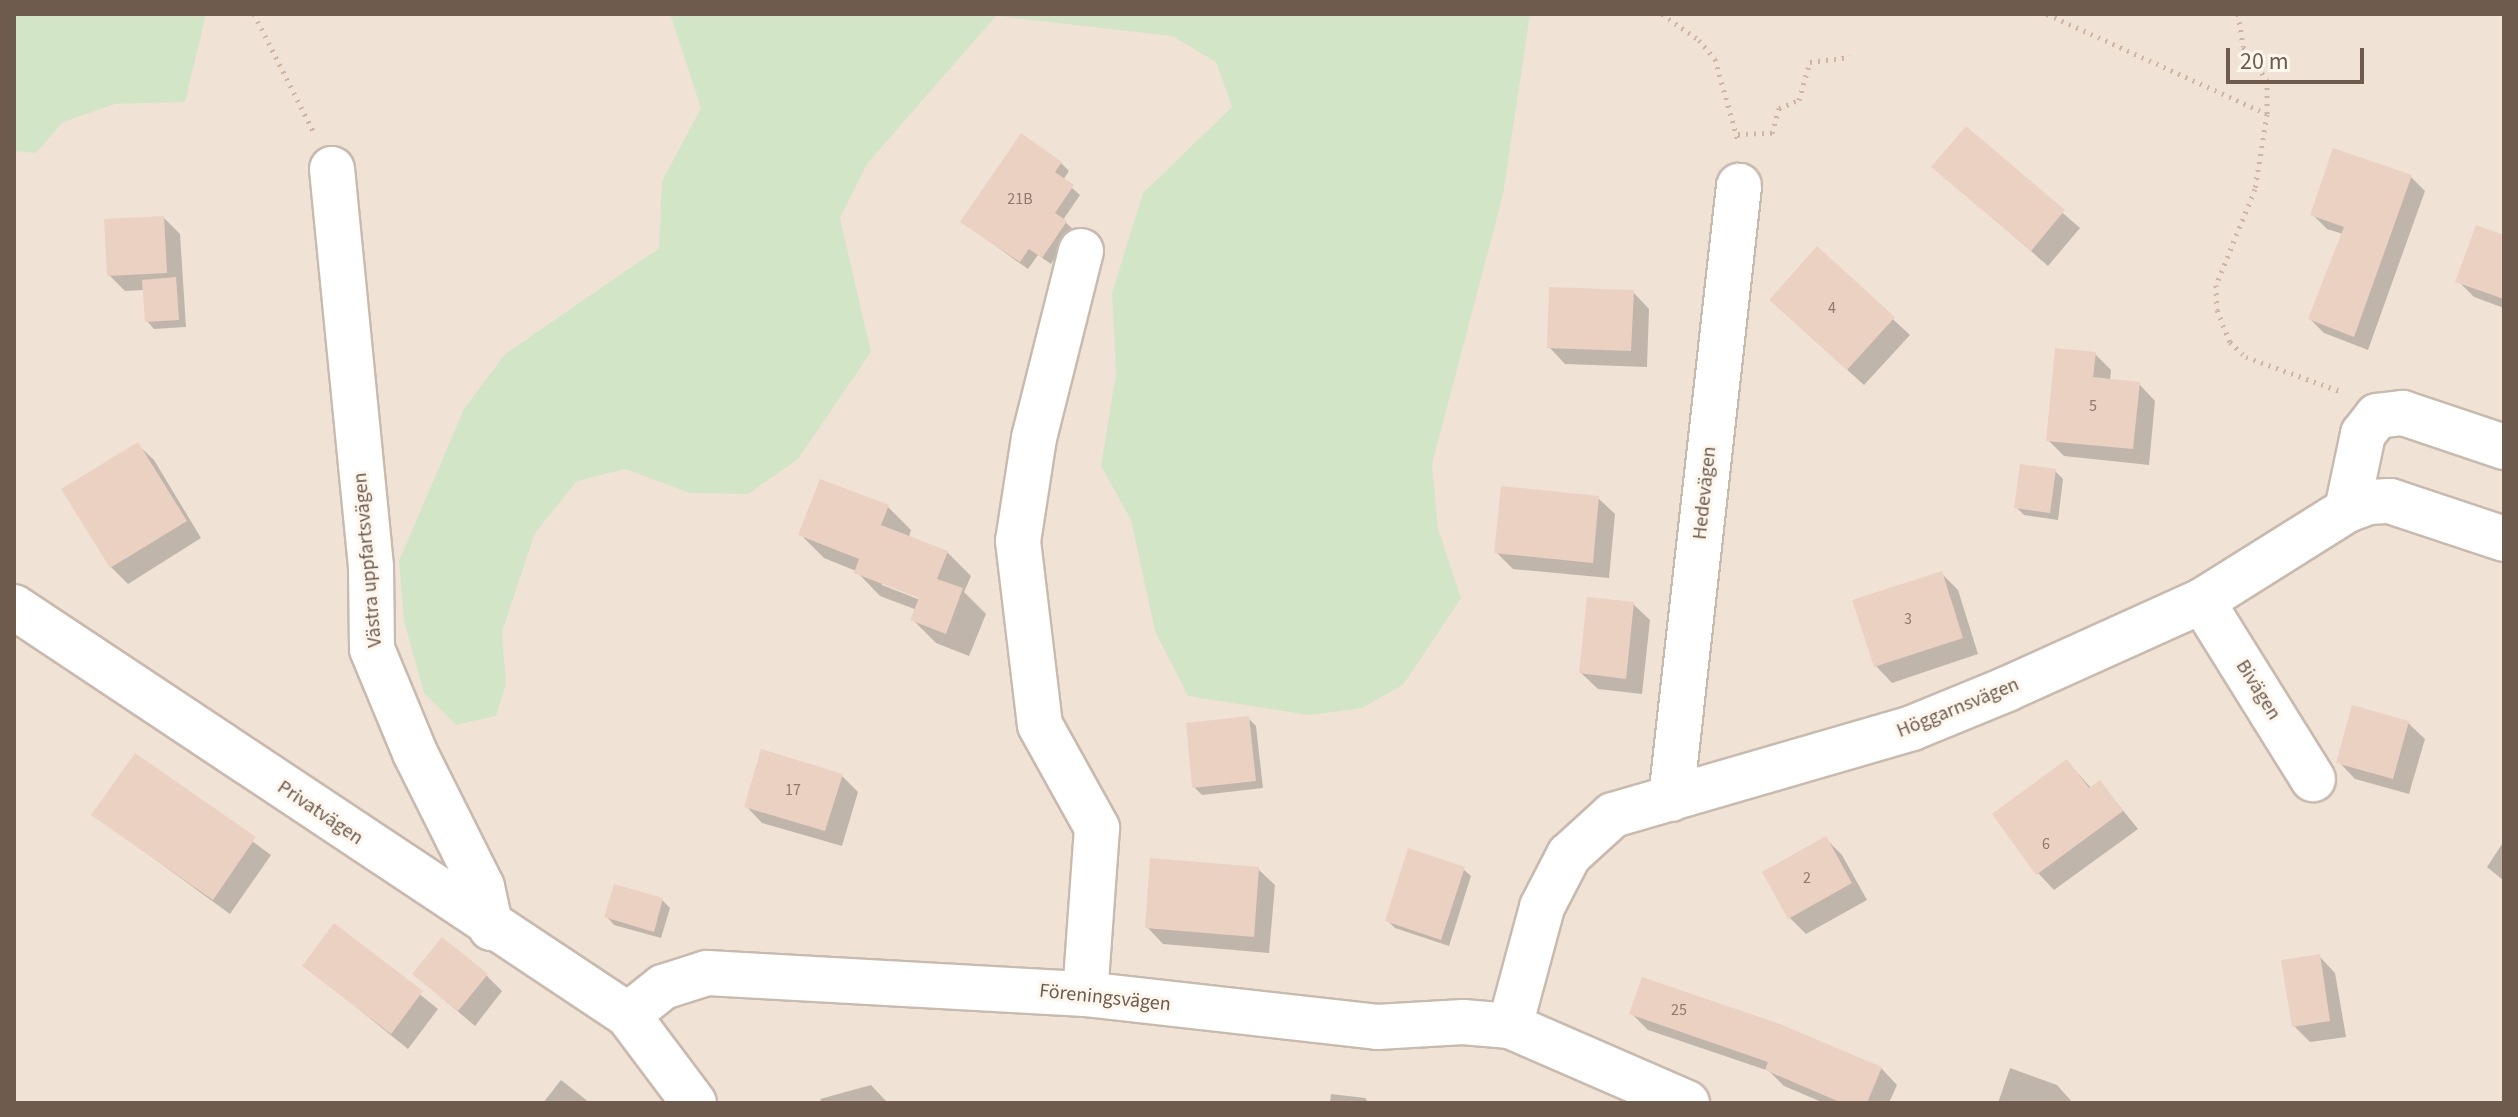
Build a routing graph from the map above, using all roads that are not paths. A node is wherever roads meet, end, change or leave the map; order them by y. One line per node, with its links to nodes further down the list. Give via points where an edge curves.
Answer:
1 (332, 169): 11 (street, Västra uppfartsvägen, via 371,567 372,649 415,753 482,887)
2 (1739, 186): 10 (street, Hedevägen)
3 (1081, 251): 12 (street, via 1034,438 1018,541 1040,725 1097,828)
4 (2504, 447): 5 (street, via 2403,413 2377,416 2363,434)
5 (2347, 510): 6 (street, Höggarnsvägen, via 2390,501); 7 (street, Höggarnsvägen)
6 (2504, 539)
7 (2202, 601): 9 (street, Bivägen); 10 (street, Höggarnsvägen, via 1912,728)
8 (14, 607): 11 (street, Privatvägen)
9 (2313, 779)
10 (1671, 799): 14 (street, Höggarnsvägen, via 1613,815 1569,855 1542,907)
11 (491, 928): 13 (street, Privatvägen)
12 (1085, 994): 13 (street, Föreningsvägen, via 707,973 663,987); 14 (street, Föreningsvägen, via 1377,1027 1463,1022)
13 (628, 1015): 15 (street)
14 (1510, 1026): 16 (street, Föreningsvägen)
15 (694, 1103)
16 (1687, 1103)

